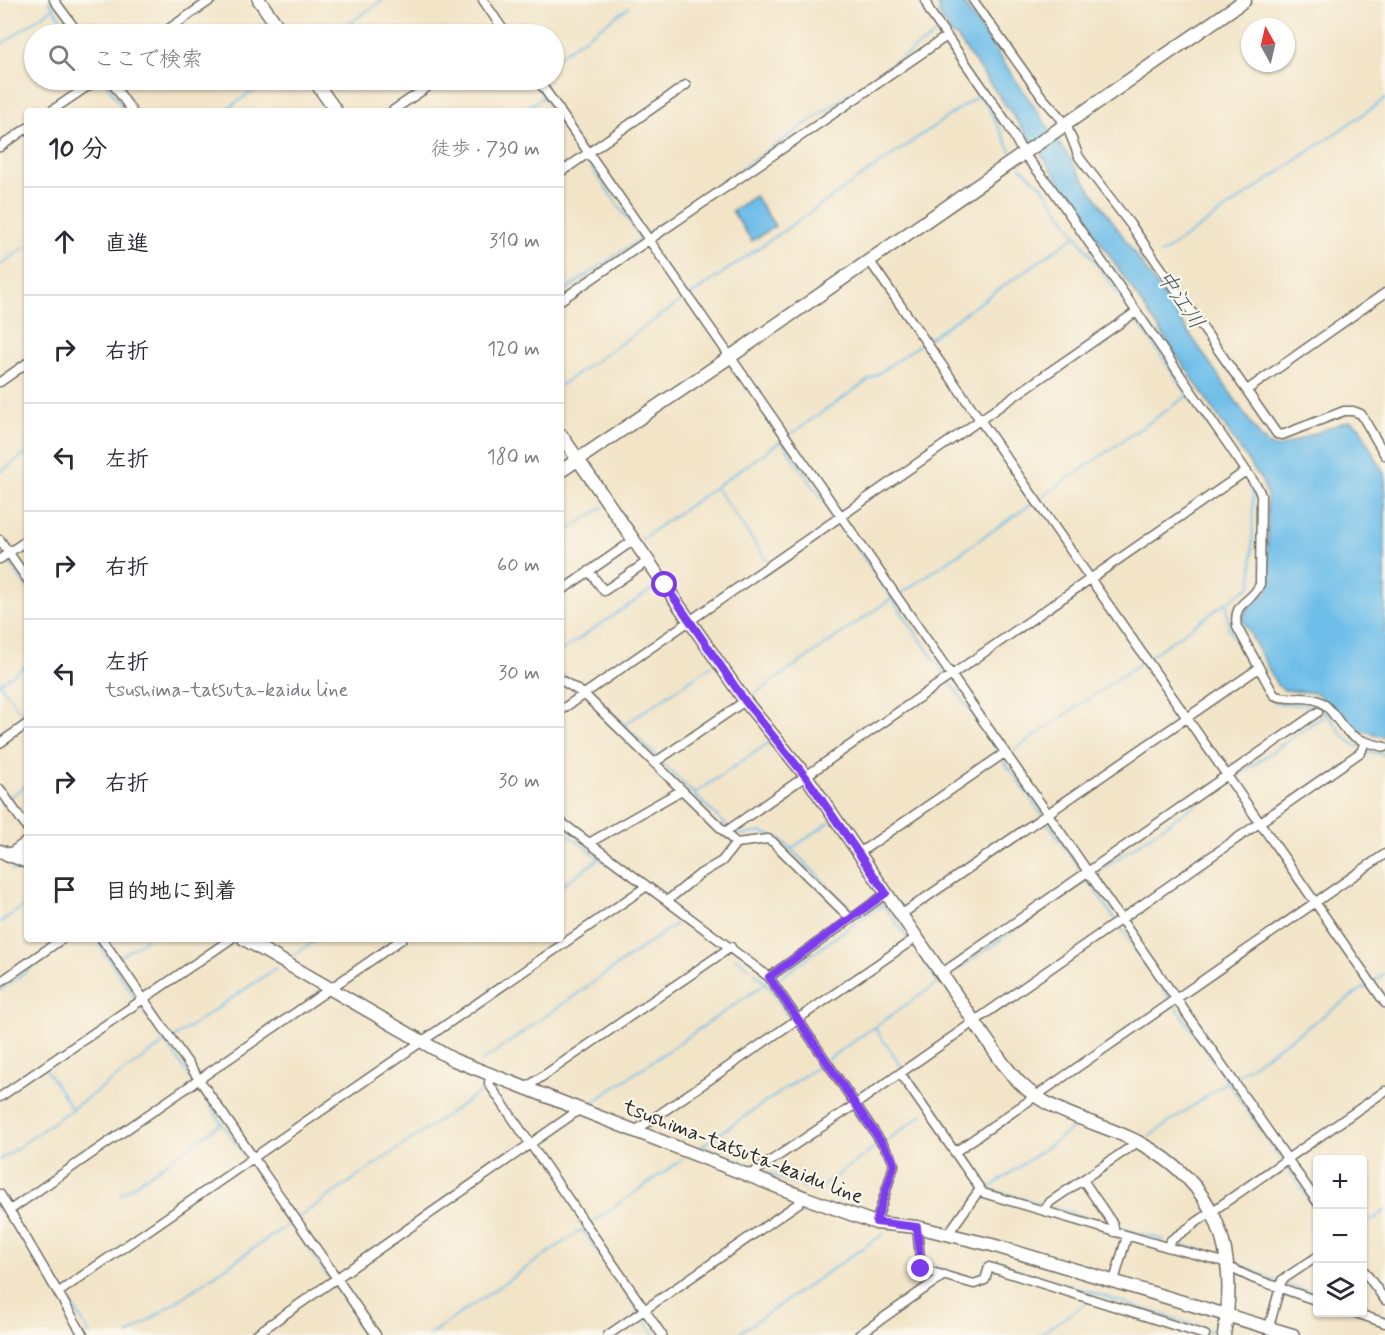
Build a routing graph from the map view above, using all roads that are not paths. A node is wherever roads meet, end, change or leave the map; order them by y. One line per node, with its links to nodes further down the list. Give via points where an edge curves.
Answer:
1 (54, 0): 8 (street)
2 (211, 0): 9 (street)
3 (260, 0): 10 (street)
4 (483, 0): 11 (street)
5 (925, 0): 12 (street)
6 (973, 0): 25 (street)
7 (1245, 0): 25 (street)
8 (72, 24)
9 (176, 24)
10 (276, 24)
11 (499, 24)
12 (946, 35): 28 (street); 31 (street)
13 (686, 85): 29 (street)
14 (82, 90): 19 (street)
15 (117, 90): 20 (street)
16 (321, 90): 21 (street)
17 (423, 90): 22 (street)
18 (545, 90): 23 (street)
19 (55, 108)
20 (130, 108)
21 (334, 108)
22 (396, 108)
23 (557, 108)
24 (564, 118): 29 (street)
25 (1062, 126): 28 (street); 39 (street, via 1079,157)
26 (24, 130): 27 (street)
27 (0, 147)
28 (1026, 151): 32 (street); 35 (street)
29 (589, 153): 30 (street); 31 (street)
30 (564, 170)
31 (648, 238): 34 (street); 36 (street)
32 (869, 260): 36 (street); 40 (street)
33 (1385, 293): 39 (street)
34 (564, 298)
35 (1136, 312): 40 (street); 45 (street)
36 (730, 357): 43 (street); 46 (street)
37 (24, 365): 38 (street)
38 (0, 382)
39 (1247, 390): 42 (street, via 1277,434 1353,411 1361,414)
40 (980, 420): 46 (street); 55 (street)
41 (564, 439): 43 (street)
42 (1385, 455)
43 (578, 459): 44 (street); 48 (street)
44 (564, 469)
45 (1246, 471): 55 (street); 58 (street, via 1260,495 1260,584 1257,593 1240,605 1235,615 1237,627)
46 (841, 516): 57 (street); 59 (street)
47 (0, 540): 50 (street)
48 (634, 540): 52 (street); 53 (street)
49 (24, 542): 50 (street)
50 (9, 552): 51 (street); 54 (street)
51 (0, 559)
52 (648, 561): 53 (street, via 604,591); 57 (street)
53 (589, 571): 56 (street)
54 (24, 574)
55 (1091, 579): 59 (street); 65 (street)
56 (564, 589)
57 (690, 621): 61 (street); 62 (street)
58 (1259, 668): 65 (street); 68 (street, via 1274,695 1318,700 1328,706 1350,734)
59 (951, 675): 70 (street); 72 (street)
60 (564, 682): 61 (street)
61 (584, 694): 63 (street); 71 (street)
62 (745, 701): 71 (street); 72 (street)
63 (564, 708)
64 (1318, 712): 73 (street)
65 (1186, 717): 73 (street); 76 (street)
66 (24, 726): 67 (street)
67 (0, 742)
68 (1365, 742): 69 (street); 77 (street, via 1361,752)
69 (1385, 747)
70 (1006, 752): 76 (street); 84 (street)
71 (654, 763): 75 (street)
72 (806, 777): 80 (street); 84 (street)
73 (1229, 778): 77 (street); 88 (street)
74 (0, 789): 78 (street)
75 (682, 790): 80 (street); 81 (street)
76 (1048, 813): 88 (street); 93 (street)
77 (1259, 822): 92 (street); 95 (street)
78 (24, 824)
79 (564, 826): 81 (street)
80 (725, 832): 82 (street)
81 (589, 843): 89 (street)
82 (736, 843): 91 (street, via 722,861); 94 (street, via 768,839 773,842)
83 (24, 845): 86 (street)
84 (859, 853): 90 (street)
85 (1385, 854): 92 (street)
86 (3, 856): 87 (street)
87 (24, 861)
88 (1090, 875): 95 (street); 103 (street)
89 (647, 886): 91 (street); 112 (street)
90 (886, 893): 93 (street); 94 (street)
91 (668, 900): 102 (street)
92 (1315, 902): 108 (street); 109 (street)
93 (902, 915): 96 (street)
94 (851, 919): 104 (street)
95 (1121, 919): 108 (street); 111 (street)
96 (917, 937): 103 (street); 110 (street)
97 (58, 942): 105 (street)
98 (104, 942): 107 (street)
99 (227, 942): 107 (street)
100 (249, 942): 106 (street, tsushima-tatsuta-kaidu line)
101 (398, 942): 106 (street)
102 (730, 948): 104 (street); 116 (street)
103 (944, 976): 111 (street)
104 (769, 977): 110 (street)
105 (0, 982)
106 (330, 989): 112 (street, tsushima-tatsuta-kaidu line); 115 (street)
107 (143, 999): 115 (street); 119 (street)
108 (1176, 999): 118 (street); 127 (street)
109 (1385, 1003)
110 (797, 1019): 120 (street); 122 (street)
111 (974, 1020): 113 (street); 118 (street, via 1002,1062)
112 (422, 1042): 114 (street, tsushima-tatsuta-kaidu line); 126 (street)
113 (900, 1073): 120 (street); 125 (street)
114 (490, 1075): 116 (street, tsushima-tatsuta-kaidu line); 124 (street, via 489,1084)
115 (198, 1079): 126 (street); 134 (street)
116 (524, 1089): 121 (street, tsushima-tatsuta-kaidu line)
117 (1385, 1091): 127 (street)
118 (1036, 1096): 123 (street); 125 (street)
119 (0, 1097)
120 (856, 1104): 128 (street); 137 (street, via 894,1165)
121 (579, 1110): 122 (street, tsushima-tatsuta-kaidu line); 124 (street)
122 (635, 1131): 128 (street, tsushima-tatsuta-kaidu line)
123 (1138, 1142): 129 (street); 136 (street, via 1176,1167)
124 (530, 1145): 147 (street); 153 (street)
125 (956, 1152): 130 (street)
126 (254, 1159): 147 (street); 150 (street)
127 (1287, 1160): 132 (street); 136 (street)
128 (748, 1176): 133 (street, tsushima-tatsuta-kaidu line)
129 (1083, 1180): 135 (street, via 1050,1202); 139 (street)
130 (980, 1189): 135 (street); 140 (street)
131 (0, 1194): 134 (street)
132 (1313, 1197)
133 (806, 1198): 137 (street, tsushima-tatsuta-kaidu line); 153 (street)
134 (10, 1210): 150 (street)
135 (1044, 1211): 139 (street)
136 (1212, 1212): 142 (street, via 1171,1240); 144 (street)
137 (876, 1222): 138 (street, tsushima-tatsuta-kaidu line)
138 (917, 1227): 140 (street, tsushima-tatsuta-kaidu line); 145 (street, via 921,1269)
139 (1115, 1232): 141 (street)
140 (948, 1234): 148 (street, tsushima-tatsuta-kaidu line)
141 (1126, 1236): 142 (street); 148 (street)
142 (1167, 1247): 144 (street)
143 (1313, 1259): 149 (street, via 1282,1280)
144 (1229, 1265): 149 (street); 154 (street)
145 (944, 1275): 163 (street); 164 (street, via 974,1284 985,1280 989,1267)
146 (1367, 1275): 152 (street)
147 (337, 1278): 159 (street); 160 (street)
148 (1114, 1281): 154 (street, tsushima-tatsuta-kaidu line)
149 (1280, 1288): 151 (street); 157 (street)
150 (60, 1292): 158 (street)
151 (1313, 1300)
152 (1385, 1300)
153 (645, 1310): 161 (street); 162 (street)
154 (1228, 1314): 157 (street, tsushima-tatsuta-kaidu line); 165 (street)
155 (1367, 1317): 156 (street)
156 (1385, 1323)
157 (1269, 1327): 166 (street, tsushima-tatsuta-kaidu line)
158 (83, 1335)
159 (255, 1335)
160 (376, 1335)
161 (608, 1335)
162 (662, 1335)
163 (860, 1335)
164 (1205, 1335)
165 (1224, 1335)
166 (1293, 1335)

